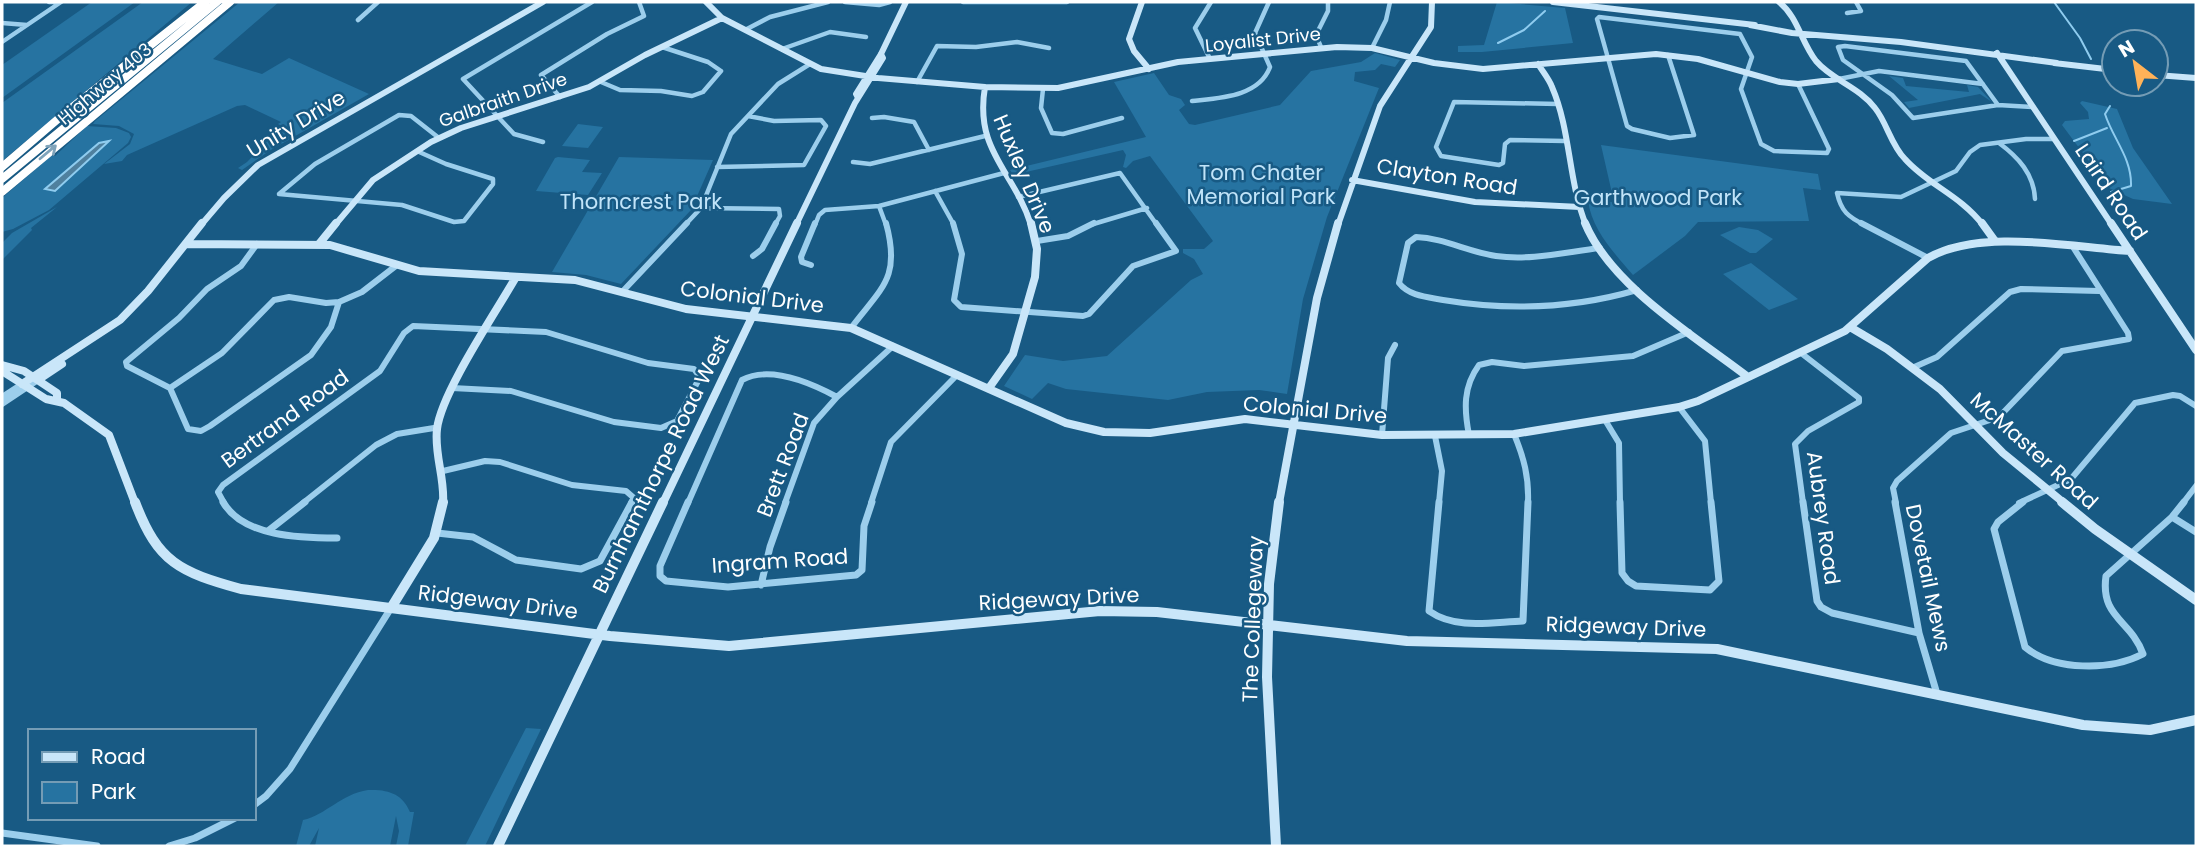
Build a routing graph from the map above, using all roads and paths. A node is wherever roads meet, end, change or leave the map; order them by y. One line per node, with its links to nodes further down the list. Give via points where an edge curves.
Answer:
1 (49, 2): 2 (street)
2 (60, 2): 32 (street)
3 (196, 2): 70 (highway)
4 (205, 2): 70 (highway, Highway 403)
5 (217, 2): 87 (highway)
6 (230, 2): 33 (highway, Highway 403)
7 (237, 2): 33 (highway)
8 (378, 2): 30 (street)
9 (542, 2): 101 (street, Unity Drive, via 272,155 220,199)
10 (593, 2): 72 (street, via 464,76 463,81)
11 (639, 2): 65 (street, via 644,16 541,75)
12 (708, 2): 29 (street, Loyalist Drive)
13 (828, 2): 34 (street, via 776,15)
14 (845, 2): 15 (street)
15 (890, 2)
16 (906, 2): 55 (street, Burnhamthorpe Road West, via 883,58)
17 (963, 2): 18 (street)
18 (1067, 2)
19 (1142, 2): 52 (street, via 1129,39)
20 (1211, 2): 48 (street, via 1195,28)
21 (1269, 2): 43 (street, via 1255,33)
22 (1328, 2): 39 (street, via 1316,35)
23 (1390, 2): 41 (street, via 1390,17)
24 (1432, 2): 47 (street, The Collegeway, via 1431,27)
25 (1553, 2): 35 (street)
26 (1779, 2): 35 (street, via 1789,10)
27 (1856, 2): 28 (street, via 1861,11)
28 (1847, 13)
29 (722, 18): 34 (street, Loyalist Drive); 38 (street, Galbraith Drive)
30 (358, 20)
31 (2, 23): 32 (street)
32 (27, 24): 37 (street)
33 (200, 25): 91 (highway, Highway 403, one-way to 33)
34 (745, 30): 42 (street, Loyalist Drive)
35 (1799, 31): 45 (street); 57 (street, via 1814,58)
36 (866, 37): 42 (street, via 825,33)
37 (2, 42)
38 (662, 47): 59 (street, Galbraith Drive); 59 (street, via 721,71 703,92 692,96 620,90)
39 (1321, 47): 41 (street, Loyalist Drive); 43 (street, Loyalist Drive)
40 (1049, 48): 60 (street, via 1017,42 937,46)
41 (1372, 48): 47 (street, Loyalist Drive)
42 (782, 49): 49 (street, Loyalist Drive)
43 (1264, 55): 48 (street, Loyalist Drive); 66 (street, via 1270,72 1259,86)
44 (1668, 55): 46 (street, Loyalist Drive); 46 (street, via 1694,135 1691,138 1635,132 1627,126); 53 (street, Loyalist Drive, via 1708,61)
45 (1998, 55): 51 (street); 69 (street, Laird Road)
46 (1608, 57): 50 (street, Loyalist Drive); 53 (street, via 1599,17 1740,34 1752,57)
47 (1411, 58): 50 (street, Loyalist Drive, via 1467,68); 88 (street, The Collegeway, via 1380,106)
48 (1210, 60): 52 (street, Loyalist Drive)
49 (810, 64): 55 (street, Loyalist Drive); 71 (street, via 778,84)
50 (1538, 64): 67 (street)
51 (2100, 68)
52 (1149, 69): 64 (street, Loyalist Drive)
53 (1746, 74): 61 (street, Loyalist Drive); 61 (street, via 1741,89 1764,147 1827,153)
54 (1864, 74): 57 (street); 62 (street, via 1879,71); 62 (street, via 1843,60 1838,47 1959,60 1970,64); 68 (street, via 1915,118)
55 (869, 76): 60 (street, Loyalist Drive); 117 (street, Burnhamthorpe Road West)
56 (2170, 77): 58 (street)
57 (1839, 79): 61 (street, Loyalist Drive); 89 (street, via 1876,108 1904,159)
58 (2196, 80)
59 (601, 82): 65 (street, Galbraith Drive)
60 (917, 82): 63 (street, Loyalist Drive)
61 (1798, 84)
62 (1983, 84): 68 (street)
63 (985, 87): 64 (street, Loyalist Drive); 75 (street, Huxley Drive, via 979,108)
64 (1043, 89): 74 (street, via 1041,108 1052,133)
65 (560, 97): 72 (street, Galbraith Drive)
66 (1192, 101)
67 (1558, 104): 78 (street); 78 (street, via 1454,102 1436,148 1441,156 1499,165 1506,141)
68 (1998, 105): 69 (street)
69 (2032, 107): 77 (street, Laird Road)
70 (65, 113): 84 (highway, Highway 403)
71 (748, 116): 85 (street, via 732,134); 85 (street, via 821,121 826,126 804,165)
72 (498, 117): 76 (street, Galbraith Drive); 79 (street, via 514,134)
73 (872, 118): 81 (street, via 915,122)
74 (1122, 118)
75 (985, 136): 81 (street); 86 (street, Huxley Drive)
76 (439, 138): 82 (street, Galbraith Drive); 94 (street, via 411,116 399,116 300,173 279,192)
77 (2054, 139): 80 (street); 106 (street, Laird Road)
78 (1565, 141): 96 (street)
79 (543, 142)
80 (1999, 143): 89 (street, via 1974,148 1956,171); 93 (street, via 2018,158 2036,189)
81 (929, 150): 83 (street, via 870,164)
82 (417, 151): 94 (street, Galbraith Drive, via 379,175); 94 (street, via 493,179 467,219 454,222 402,205)
83 (853, 162)
84 (2, 167)
85 (717, 167): 97 (street)
86 (1004, 173): 90 (street); 92 (street, Huxley Drive)
87 (2, 179)
88 (1352, 180): 96 (street, Clayton Road, via 1475,202); 142 (street, The Collegeway, via 1317,298)
89 (1935, 182): 100 (street, via 1970,208); 108 (street, via 1898,198 1837,194 1840,208 1849,217)
90 (936, 191): 95 (street); 116 (street, via 963,245 956,304)
91 (2, 192)
92 (1018, 197): 98 (street, via 1120,173); 99 (street, Huxley Drive)
93 (2035, 199)
94 (353, 201): 103 (street, Galbraith Drive)
95 (879, 206): 110 (street, via 829,209 819,215 801,257); 120 (street, via 892,269)
96 (1580, 207): 105 (street)
97 (701, 208): 107 (street, via 779,209 780,216 762,249); 114 (street)
98 (1147, 208): 99 (street, via 1068,236); 116 (street, via 1174,245 1174,253 1133,266 1083,316)
99 (1037, 241): 116 (street, Huxley Drive, via 1037,271)
100 (1995, 241): 104 (street, Colonial Drive); 108 (street, Colonial Drive, via 1954,246)
101 (186, 244): 102 (street, Colonial Drive); 130 (street, Unity Drive, via 131,310)
102 (257, 244): 103 (street, Colonial Drive); 132 (street, via 242,266 207,289 126,362)
103 (319, 244): 109 (street, Colonial Drive, via 348,248)
104 (2073, 247): 106 (street, Colonial Drive); 113 (street, Dovetail Mews)
105 (1600, 248): 112 (street); 112 (street, via 1509,257 1416,237 1408,243 1399,283 1406,292 1506,309 1606,300)
106 (2130, 251): 124 (street, Laird Road)
107 (753, 256)
108 (1928, 258): 118 (street, Colonial Drive)
109 (397, 265): 111 (street, Colonial Drive, via 430,272); 115 (street, via 362,292)
110 (811, 265)
111 (516, 277): 114 (street, Colonial Drive, via 580,281); 119 (street)
112 (1639, 290): 121 (street)
113 (2099, 290): 127 (street, via 2010,292 1937,356); 143 (street, Dovetail Mews, via 2129,339 2062,351 2002,414)
114 (623, 291): 117 (street, Colonial Drive, via 686,309)
115 (339, 302): 132 (street, via 274,300 222,353); 132 (street, via 331,327 311,355 201,430 188,429)
116 (1025, 312): 134 (street, Huxley Drive, via 1013,357)
117 (752, 317): 120 (street, Colonial Drive); 163 (street, Burnhamthorpe Road West)
118 (1850, 327): 125 (street, Colonial Drive); 127 (street, McMaster Road)
119 (486, 328): 133 (street); 133 (street, via 546,332 648,363 694,369 700,377 677,421 661,428 614,422 520,393); 153 (street, Bertrand Road, via 409,328 380,371 220,489 221,500 243,522)
120 (851, 328): 123 (street, Colonial Drive)
121 (1691, 332): 129 (street); 147 (street, via 1633,356 1524,366 1479,365 1465,389)
122 (1395, 345): 146 (street, via 1388,358)
123 (893, 346): 128 (street, Colonial Drive); 136 (street, Brett Road)
124 (2196, 350)
125 (1801, 353): 129 (street, Colonial Drive); 162 (street, Aubrey Road, via 1859,402 1795,444 1817,601 1832,613)
126 (2, 368): 130 (street, Ridgeway Drive, via 12,365); 131 (street, Ridgeway Drive)
127 (1912, 368): 143 (street, McMaster Road)
128 (957, 374): 134 (street, Colonial Drive); 158 (street, Ingram Road, via 891,442 864,526 862,570 846,578)
129 (1748, 377): 139 (street, Colonial Drive)
130 (35, 378): 131 (street, Unity Drive); 137 (street, Ridgeway Drive, via 57,393)
131 (25, 385): 135 (street); 137 (street, Ridgeway Drive, via 46,399); 138 (street)
132 (170, 388)
133 (452, 388): 144 (street)
134 (989, 388): 142 (street, Colonial Drive, via 1066,423 1111,433 1150,433 1234,419)
135 (2, 397)
136 (836, 397): 158 (street, Brett Road, via 814,423); 158 (street, Ingram Road, via 795,379 746,376 660,566 660,576 666,581 728,587)
137 (57, 399): 160 (street, Ridgeway Drive, via 109,435 146,531 160,550 185,570 241,589)
138 (2, 404)
139 (1679, 407): 141 (street, Colonial Drive); 141 (street, via 1705,441 1719,581 1710,590 1636,586 1625,578 1619,443)
140 (2196, 407): 151 (street, via 2173,395 2139,401 2071,479)
141 (1605, 420): 145 (street, Colonial Drive)
142 (1294, 425): 146 (street, Colonial Drive); 161 (street, The Collegeway, via 1271,560)
143 (1975, 425): 151 (street, McMaster Road); 162 (street, Dovetail Mews, via 1951,433 1893,488)
144 (434, 428): 149 (street); 153 (street, via 397,435 376,445)
145 (1514, 433): 147 (street, Colonial Drive); 148 (street, via 1529,482 1523,621 1450,622 1429,611 1443,471)
146 (1382, 435): 148 (street, Colonial Drive)
147 (1469, 435): 148 (street, Colonial Drive)
148 (1435, 436)
149 (443, 471): 155 (street); 155 (street, via 500,462 572,485 626,491 635,498 600,561 581,569 523,562 473,537)
150 (2196, 486): 152 (street)
151 (2046, 490): 157 (street, McMaster Road); 157 (street, via 2018,504 1994,529 2020,637 2038,657 2102,664 2143,654 2111,614 2102,589 2106,576)
152 (2172, 517): 154 (street); 157 (street)
153 (268, 531): 156 (street, Bertrand Road, via 307,539)
154 (2196, 532)
155 (437, 533): 160 (street)
156 (337, 538)
157 (2130, 554): 159 (street, McMaster Road)
158 (761, 584)
159 (2196, 600)
160 (391, 608): 163 (street, Ridgeway Drive); 166 (street, via 290,769)
161 (1268, 626): 163 (street, Ridgeway Drive, via 1157,612 1100,611 729,646); 164 (street, Ridgeway Drive, via 1407,641 1717,649); 172 (street, The Collegeway)
162 (1919, 633): 164 (street, Dovetail Mews)
163 (600, 634): 171 (street, Burnhamthorpe Road West)
164 (1937, 694): 165 (street, Ridgeway Drive, via 2108,729 2150,730)
165 (2196, 720)
166 (256, 803)
167 (231, 820): 170 (street)
168 (2, 833): 169 (street)
169 (97, 846)
170 (169, 846)
171 (498, 846)
172 (1276, 846)

